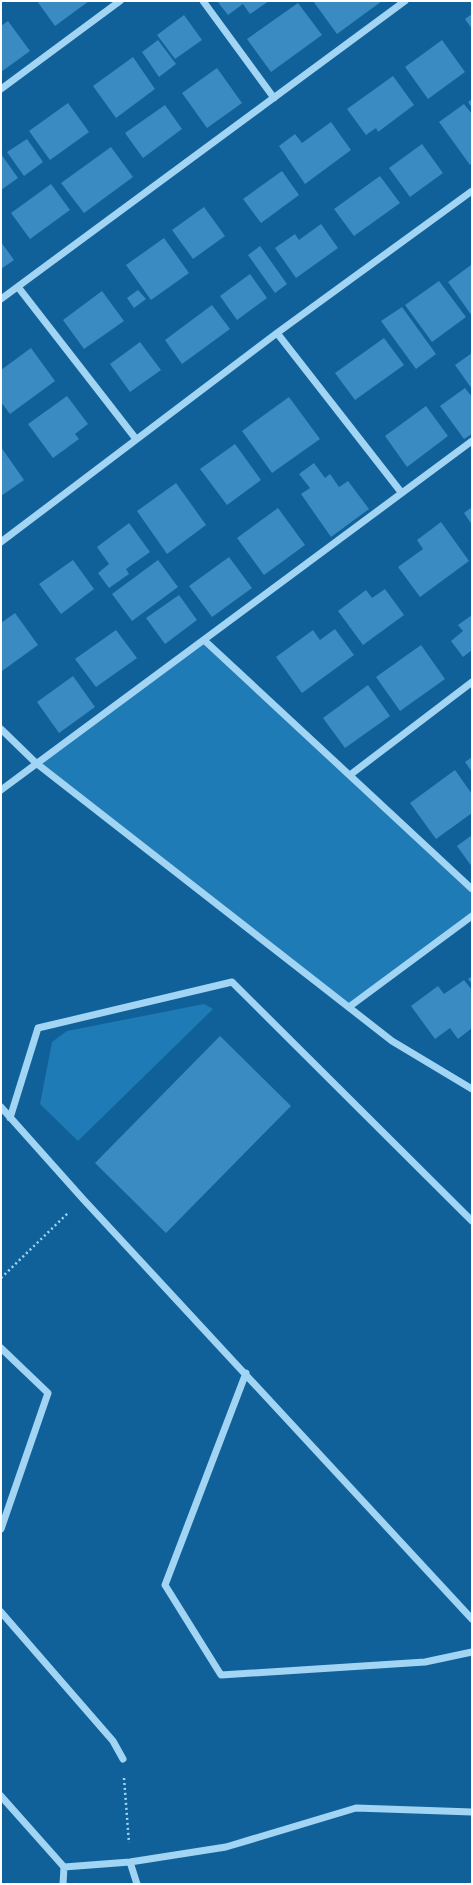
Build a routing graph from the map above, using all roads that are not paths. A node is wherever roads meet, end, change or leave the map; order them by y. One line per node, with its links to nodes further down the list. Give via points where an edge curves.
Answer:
1 (120, 1): 4 (street)
2 (203, 1): 5 (street)
3 (405, 1): 5 (street)
4 (1, 89)
5 (274, 98): 7 (street)
6 (472, 191): 9 (street)
7 (18, 287): 8 (street); 10 (street)
8 (1, 299)
9 (277, 333): 10 (street); 12 (street)
10 (136, 439): 13 (street)
11 (472, 441): 12 (street)
12 (401, 492): 14 (street)
13 (1, 542)
14 (204, 640): 17 (street); 18 (street)
15 (472, 682): 18 (street)
16 (1, 729): 17 (street)
17 (36, 763): 19 (street); 22 (street)
18 (350, 775): 20 (street)
19 (1, 790)
20 (472, 889)
21 (472, 916): 22 (street)
22 (349, 1007): 23 (street, via 392,1041)
23 (472, 1089)
24 (1, 1107): 25 (street)
25 (10, 1118): 26 (street, via 38,1028 232,982); 28 (street)
26 (472, 1221)
27 (1, 1348): 29 (street, via 48,1393)
28 (246, 1373): 31 (street); 32 (street, via 165,1585 221,1674 425,1662)
29 (1, 1529)
30 (1, 1612): 33 (street, via 113,1741)
31 (472, 1619)
32 (472, 1652)
33 (123, 1759)
34 (1, 1796): 37 (street)
35 (472, 1812): 36 (street, via 356,1808 226,1847)
36 (130, 1862): 37 (street); 39 (street)
37 (64, 1867): 38 (street)
38 (63, 1884)
39 (137, 1884)

